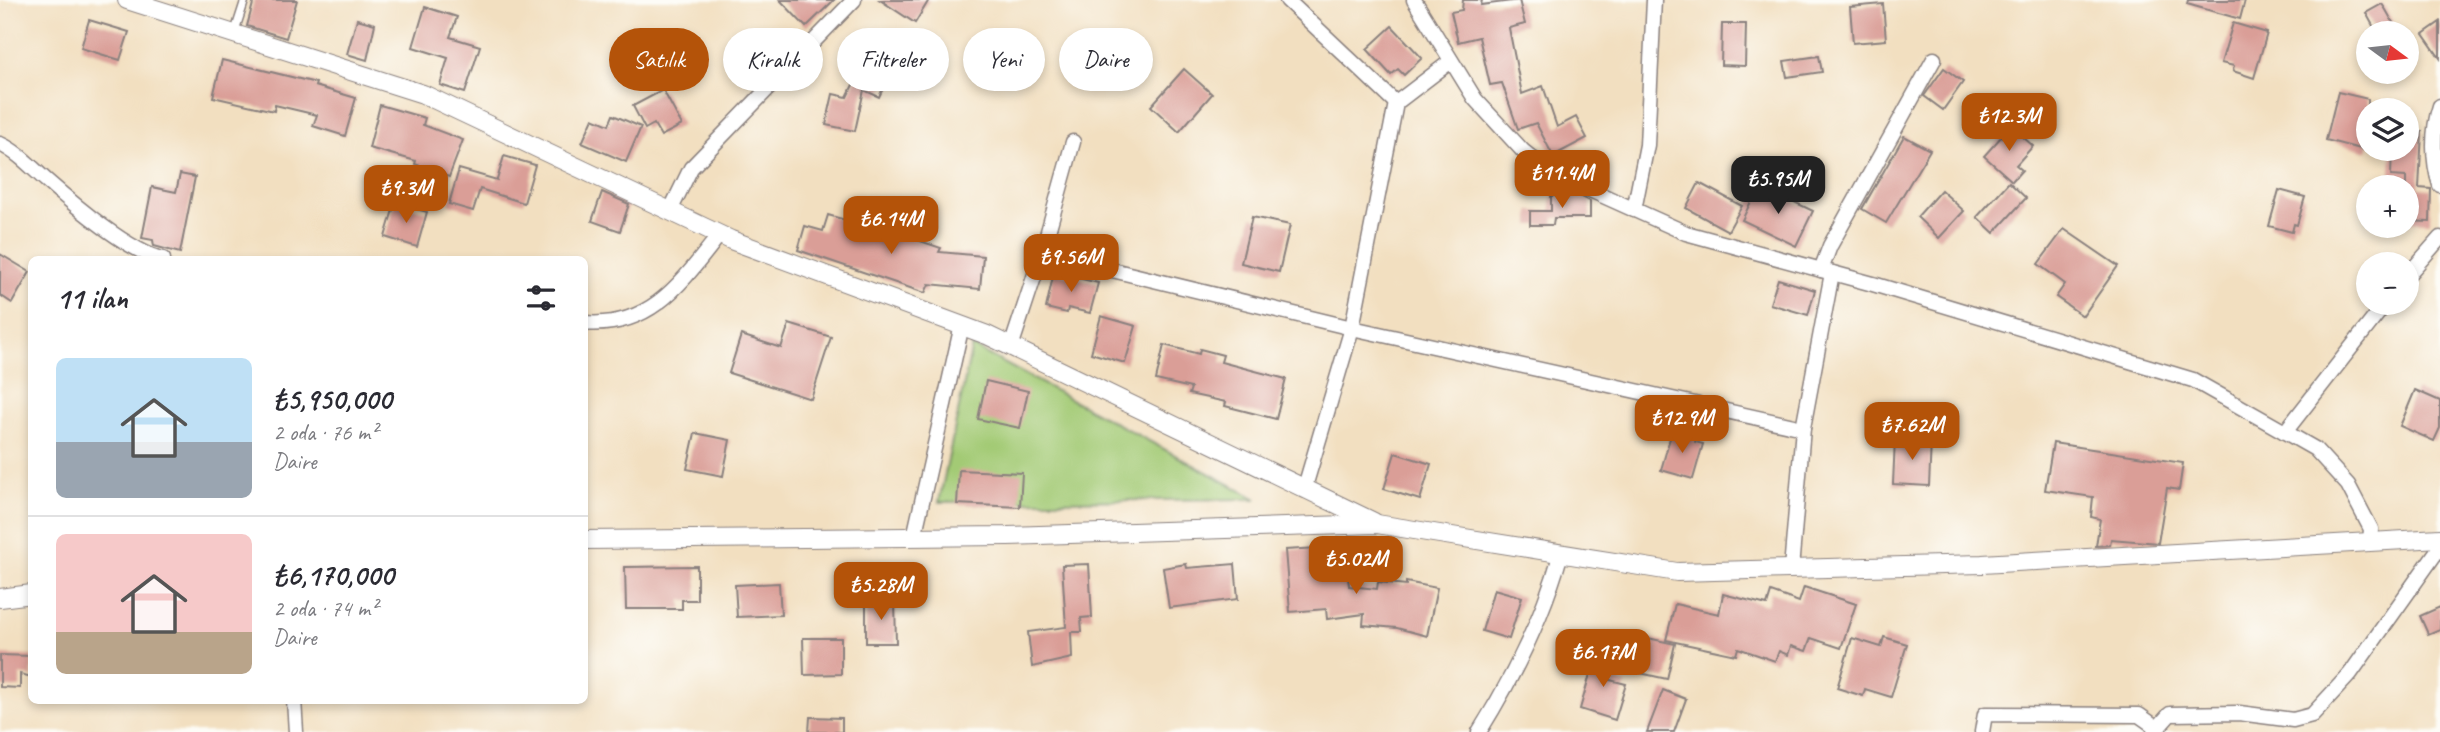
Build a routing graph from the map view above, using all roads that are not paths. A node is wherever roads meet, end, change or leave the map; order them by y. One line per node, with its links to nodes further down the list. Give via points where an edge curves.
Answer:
1 (127, 0): 7 (street)
2 (245, 0): 7 (lane)
3 (854, 0): 16 (street, via 691,168)
4 (1287, 0): 10 (street)
5 (1654, 0): 15 (street, via 1647,145)
6 (1419, 3): 9 (street)
7 (233, 34): 16 (street, via 423,94)
8 (1934, 59): 22 (street, via 1830,246)
9 (1451, 61): 10 (street); 15 (street, via 1475,99 1523,151 1548,170)
10 (1396, 103): 26 (street)
11 (2440, 106): 14 (street, via 2435,122)
12 (1073, 142): 19 (street)
13 (0, 144): 20 (street)
14 (2440, 185)
15 (1634, 210): 22 (street, via 1686,233)
16 (670, 211): 17 (street)
17 (720, 234): 24 (street, via 666,298 640,316 610,325); 25 (street)
18 (2440, 238): 21 (street)
19 (1042, 253): 26 (street); 27 (street)
20 (150, 256)
21 (2419, 262)
22 (1826, 271): 28 (street); 29 (street, via 2193,380)
23 (2377, 315): 29 (street)
24 (588, 323)
25 (962, 325): 27 (street); 32 (street)
26 (1352, 328): 28 (street); 30 (street)
27 (1012, 347): 30 (street)
28 (1803, 428): 38 (street)
29 (2285, 432): 35 (street, via 2315,449 2348,485 2371,529)
30 (1304, 490): 31 (street)
31 (1377, 524): 32 (street); 37 (street)
32 (914, 537): 34 (street)
33 (2440, 538): 35 (street)
34 (588, 540)
35 (2370, 542): 38 (street, via 1982,564)
36 (2440, 547): 42 (street, via 2350,674 2312,715 2292,720 2239,713 2170,714)
37 (1561, 553): 38 (street, via 1677,572); 44 (street, via 1527,644)
38 (1791, 569)
39 (28, 594): 40 (street)
40 (0, 598)
41 (294, 704): 43 (street)
42 (2155, 730): 45 (street, via 2139,715 1984,714)
43 (296, 732)
44 (1479, 732)
45 (1982, 732)

